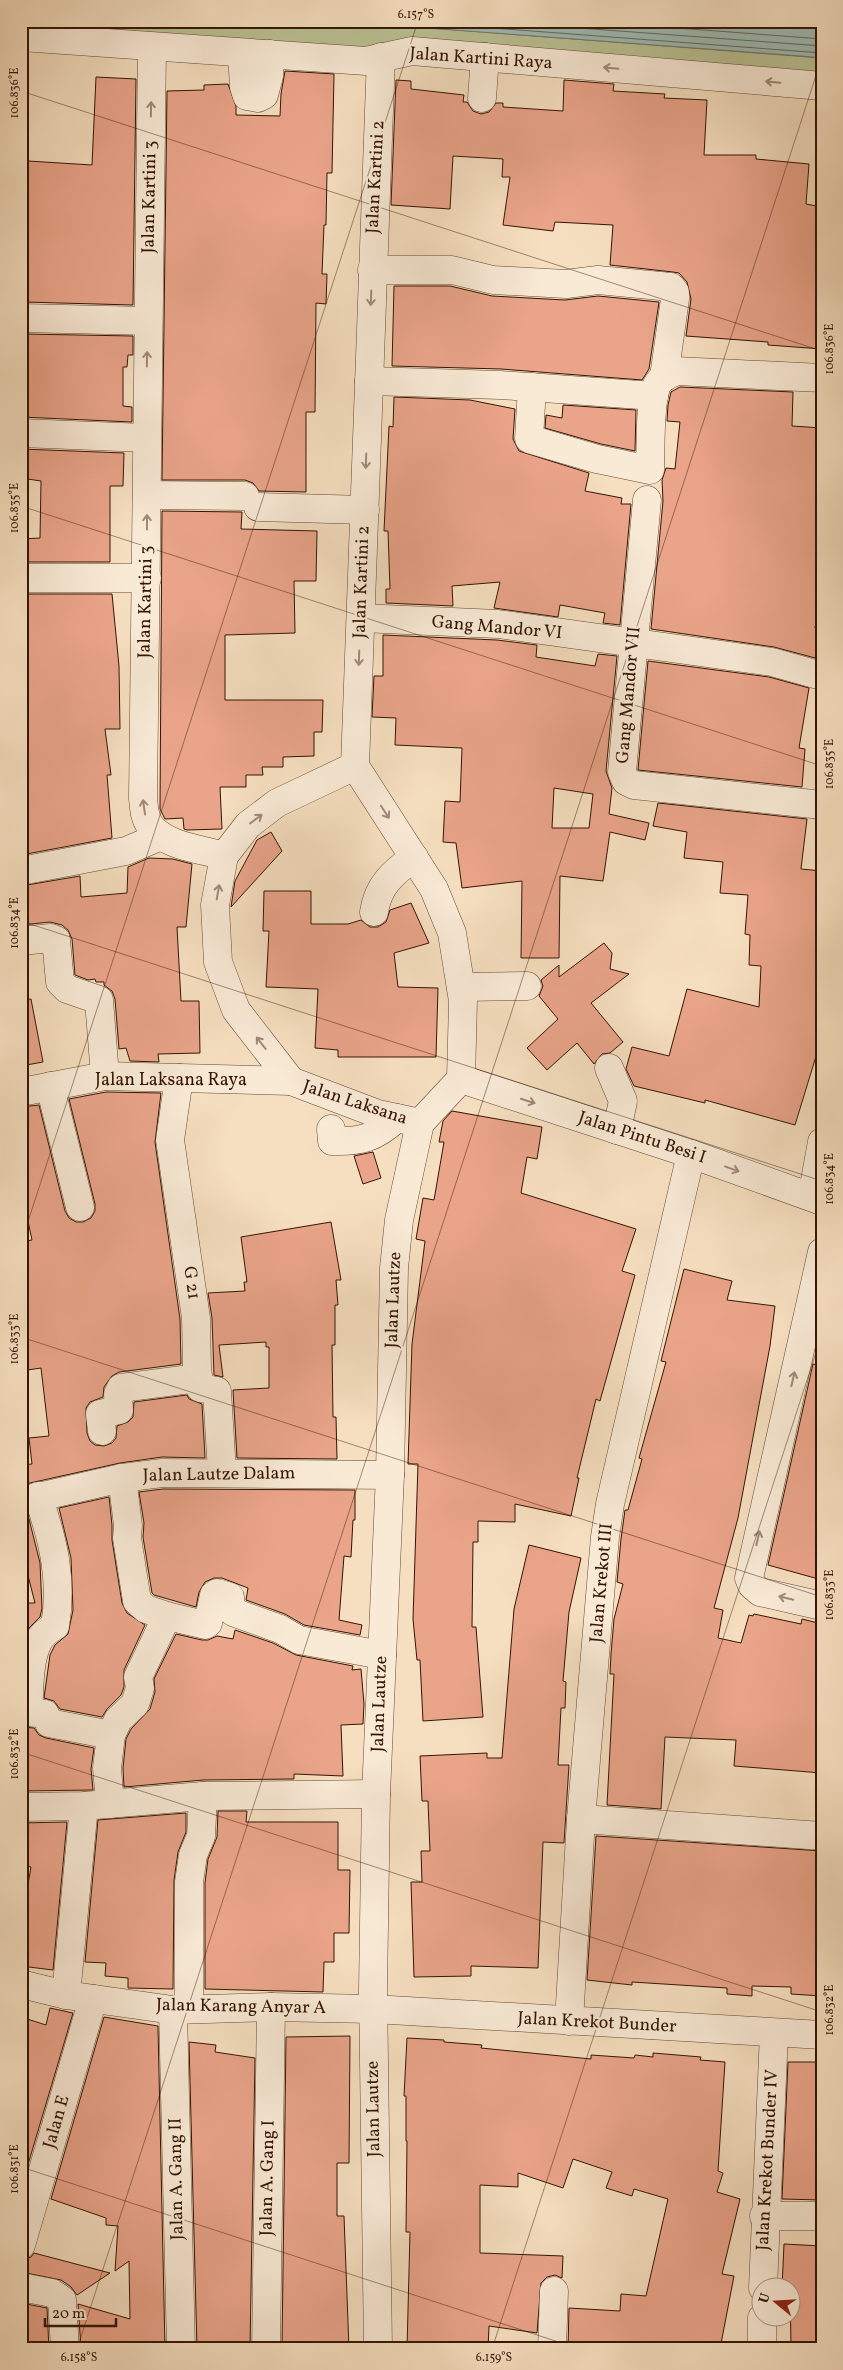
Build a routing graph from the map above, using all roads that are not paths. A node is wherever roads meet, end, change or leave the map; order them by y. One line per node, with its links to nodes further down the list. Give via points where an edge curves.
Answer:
1 (21, 37): 2 (street, Jalan Kartini Raya)
2 (152, 46): 3 (street, Jalan Kartini Raya); 11 (street, Jalan Kartini 3, one-way to 2)
3 (242, 53): 4 (street, Jalan Kartini Raya); 4 (street, via 247,96 258,98 267,87)
4 (270, 54): 6 (street, Jalan Kartini Raya, via 366,61)
5 (485, 56): 6 (street, Jalan Kartini Raya, via 412,51); 7 (street, Jalan Kartini Raya, one-way to 5); 8 (street)
6 (381, 57): 9 (street, Jalan Kartini 2)
7 (822, 86)
8 (482, 98)
9 (372, 270): 13 (street, Jalan Kartini 2, one-way to 13); 15 (street, via 452,270 493,280 566,284 598,280 671,287 675,292)
10 (21, 318): 11 (street)
11 (148, 321): 17 (street, Jalan Kartini 3, one-way to 11)
12 (822, 378): 15 (street, via 676,371)
13 (369, 381): 14 (street); 20 (street, Jalan Kartini 2, one-way to 20)
14 (532, 387): 15 (street); 15 (street, via 529,439 650,470)
15 (659, 387)
16 (21, 432): 17 (street)
17 (146, 438): 18 (street, Jalan Kartini 3)
18 (146, 495): 20 (street); 22 (street, Jalan Kartini 3, one-way to 18)
19 (647, 500): 24 (street, Gang Mandor VII)
20 (364, 510): 23 (street, Jalan Kartini 2)
21 (21, 578): 22 (street)
22 (147, 578): 28 (street, Jalan Kartini 3, one-way to 22, via 150,825 143,798)
23 (361, 618): 24 (street, Gang Mandor VI, via 498,624); 26 (street, Jalan Kartini 2, one-way to 26)
24 (634, 644): 25 (street, Gang Mandor VI, via 772,662); 27 (street, Gang Mandor VII, via 622,772 626,782)
25 (822, 676)
26 (355, 766): 29 (street, one-way to 26, via 248,825 277,804); 30 (street, one-way to 30)
27 (822, 805)
28 (161, 836): 29 (street); 31 (street, via 126,851)
29 (224, 856): 40 (street, one-way to 29, via 236,1010 218,962 215,905)
30 (414, 857): 32 (street, via 389,877 378,896); 35 (street, via 434,889 452,933)
31 (21, 871)
32 (374, 912)
33 (21, 941): 37 (street, via 56,940 60,982 67,989 99,1000)
34 (527, 986): 35 (street)
35 (461, 987): 39 (street)
36 (608, 1068): 45 (street, via 623,1101)
37 (105, 1076): 38 (street, Jalan Laksana Raya); 41 (street, Jalan Laksana Raya)
38 (179, 1078): 40 (street, Jalan Laksana Raya); 51 (street, G 21, via 170,1140 196,1318)
39 (461, 1079): 43 (street); 45 (street, Jalan Pintu Besi I, one-way to 45)
40 (291, 1081): 43 (street, Jalan Laksana, via 337,1100)
41 (50, 1086): 42 (street, Jalan Laksana Raya); 49 (street)
42 (21, 1092)
43 (408, 1121): 44 (street, via 356,1141 332,1141); 54 (street, Jalan Lautze, via 394,1268)
44 (330, 1129)
45 (617, 1130): 47 (street, Jalan Pintu Besi I)
46 (820, 1152): 48 (street)
47 (691, 1154): 48 (street, Jalan Pintu Besi I, one-way to 48); 66 (street, Jalan Krekot III, via 610,1504)
48 (817, 1199)
49 (80, 1207)
50 (822, 1252): 57 (street, one-way to 50, via 760,1592 749,1578)
51 (198, 1378): 52 (street, via 121,1388 119,1410 100,1414); 53 (street, via 201,1390 217,1391)
52 (102, 1431)
53 (222, 1472): 54 (street, Jalan Lautze Dalam); 55 (street, Jalan Lautze Dalam, via 162,1473)
54 (390, 1475): 59 (street, Jalan Lautze)
55 (122, 1478): 56 (street, Jalan Lautze Dalam); 58 (street, via 137,1601 142,1607)
56 (30, 1499): 60 (street, via 56,1552 57,1616 55,1626 38,1642)
57 (822, 1606)
58 (167, 1616): 59 (street, via 205,1625 217,1592 230,1597 233,1612 295,1638); 61 (street, via 138,1677 140,1688 135,1704 118,1720)
59 (382, 1655): 62 (street, Jalan Lautze)
60 (25, 1712): 61 (street, via 45,1714 48,1723)
61 (111, 1735): 64 (street, via 107,1768)
62 (376, 1794): 63 (street); 72 (street, Jalan Lautze)
63 (203, 1796): 64 (street); 71 (street, Jalan A. Gang II, via 200,1836 188,1882)
64 (97, 1805): 65 (street); 69 (street, Jalan E, via 79,1880)
65 (21, 1807)
66 (581, 1819): 67 (street); 73 (street, Jalan Krekot III)
67 (822, 1836)
68 (21, 1984): 69 (street, Jalan Karang Anyar A)
69 (79, 1997): 71 (street, Jalan Karang Anyar A); 78 (street, Jalan E)
70 (271, 2007): 71 (street, Jalan Karang Anyar A); 72 (street, Jalan Karang Anyar A); 85 (street, Jalan A. Gang I)
71 (181, 2009): 84 (street, Jalan A. Gang II)
72 (372, 2009): 73 (street, Jalan Krekot Bunder); 86 (street, Jalan Lautze)
73 (569, 2021): 74 (street, Jalan Krekot Bunder)
74 (774, 2033): 75 (street, Jalan Krekot Bunder); 76 (street, Jalan Krekot Bunder IV)
75 (822, 2035)
76 (764, 2216): 77 (street); 79 (street, Jalan Krekot Bunder IV)
77 (822, 2216)
78 (21, 2245)
79 (763, 2278)
80 (21, 2287): 83 (street, via 52,2293 62,2300)
81 (554, 2291): 87 (street)
82 (762, 2328): 88 (street)
83 (65, 2349)
84 (181, 2349)
85 (266, 2349)
86 (378, 2349)
87 (552, 2349)
88 (762, 2349)

